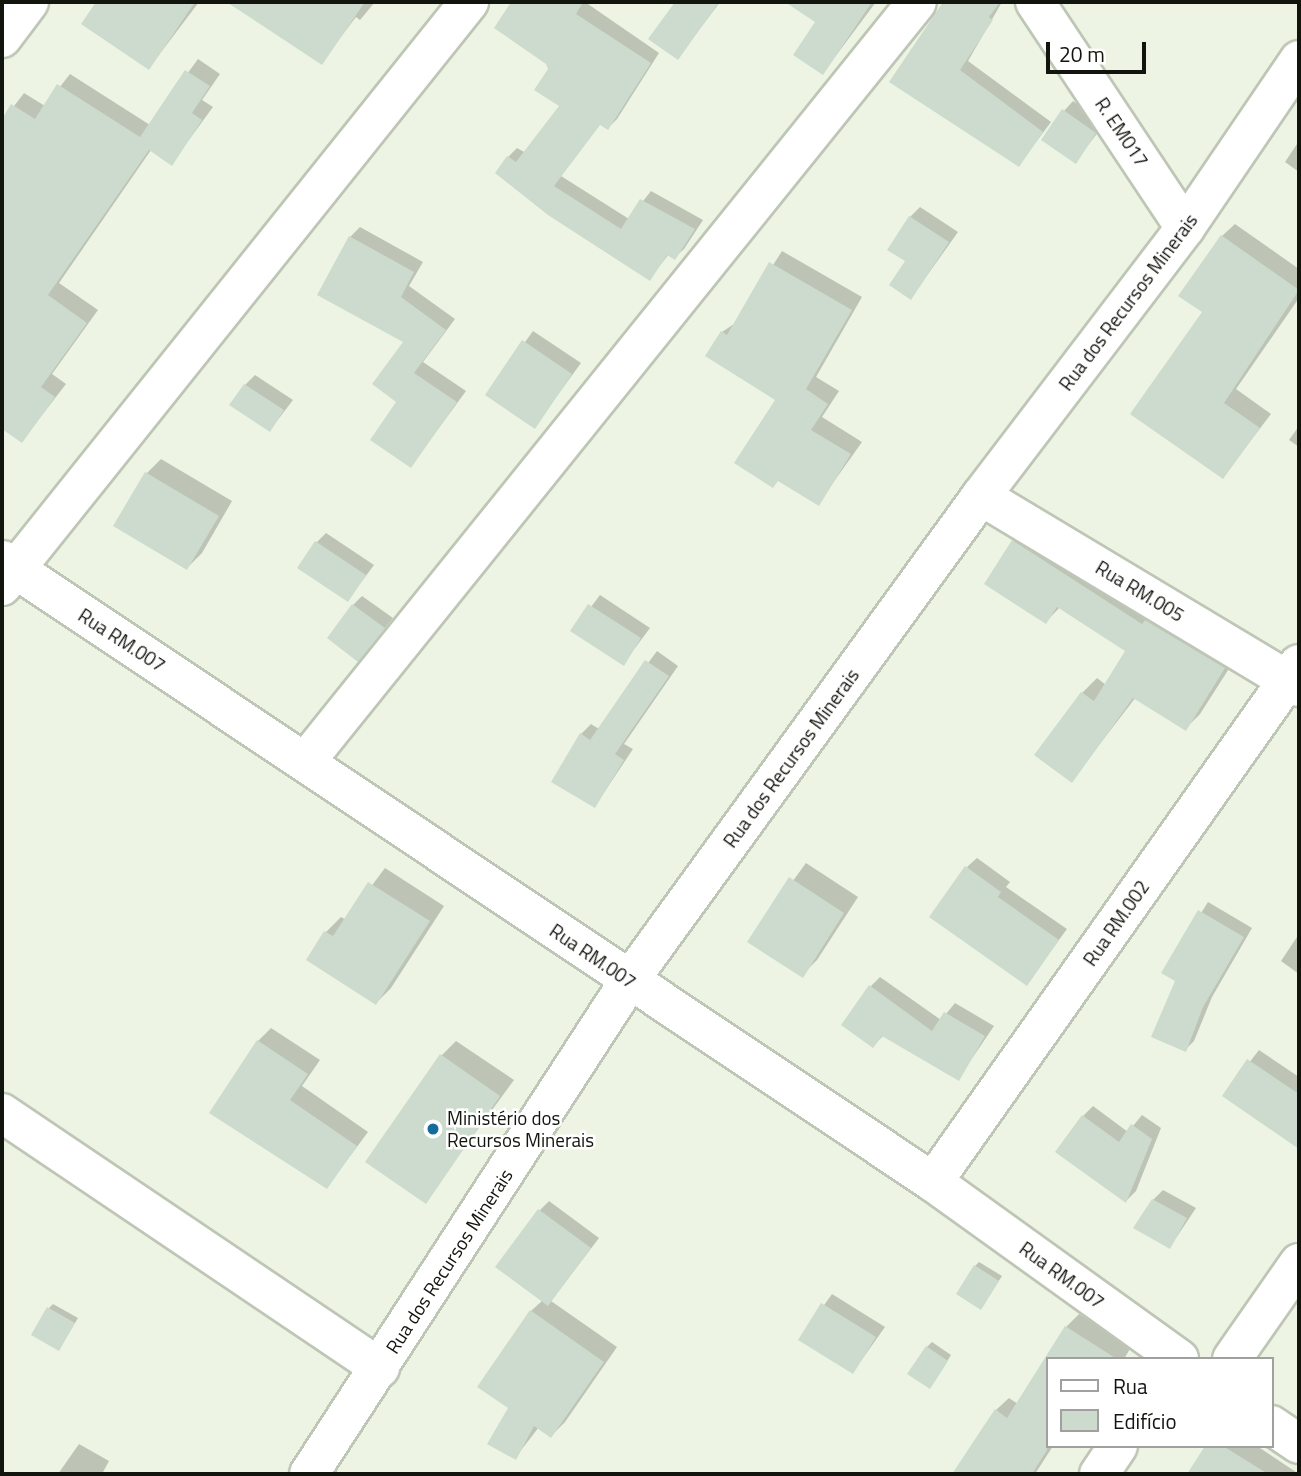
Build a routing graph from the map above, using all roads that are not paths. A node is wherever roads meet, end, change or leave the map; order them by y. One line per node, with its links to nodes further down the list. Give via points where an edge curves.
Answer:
1 (29, 2): 5 (street)
2 (917, 2): 11 (street)
3 (1035, 2): 7 (street, R. EM017)
4 (459, 5): 9 (street)
5 (2, 38)
6 (1299, 60): 7 (street, Rua dos Recursos Minerais)
7 (1185, 228): 8 (street, Rua dos Recursos Minerais)
8 (981, 496): 10 (street, Rua RM.005); 12 (street, Rua dos Recursos Minerais)
9 (5, 572): 11 (street, Rua RM.007)
10 (1296, 677): 14 (street, Rua RM.002)
11 (306, 761): 12 (street, Rua RM.007)
12 (629, 981): 14 (street, Rua RM.007); 18 (street, Rua dos Recursos Minerais)
13 (2, 1113): 18 (street)
14 (933, 1182): 16 (street, Rua RM.007)
15 (1299, 1263): 17 (street)
16 (1177, 1357)
17 (1233, 1357)
18 (380, 1368): 22 (street, Rua dos Recursos Minerais)
19 (1273, 1426): 20 (street)
20 (1299, 1444)
21 (1117, 1448): 23 (street)
22 (309, 1474)
23 (1099, 1474)

